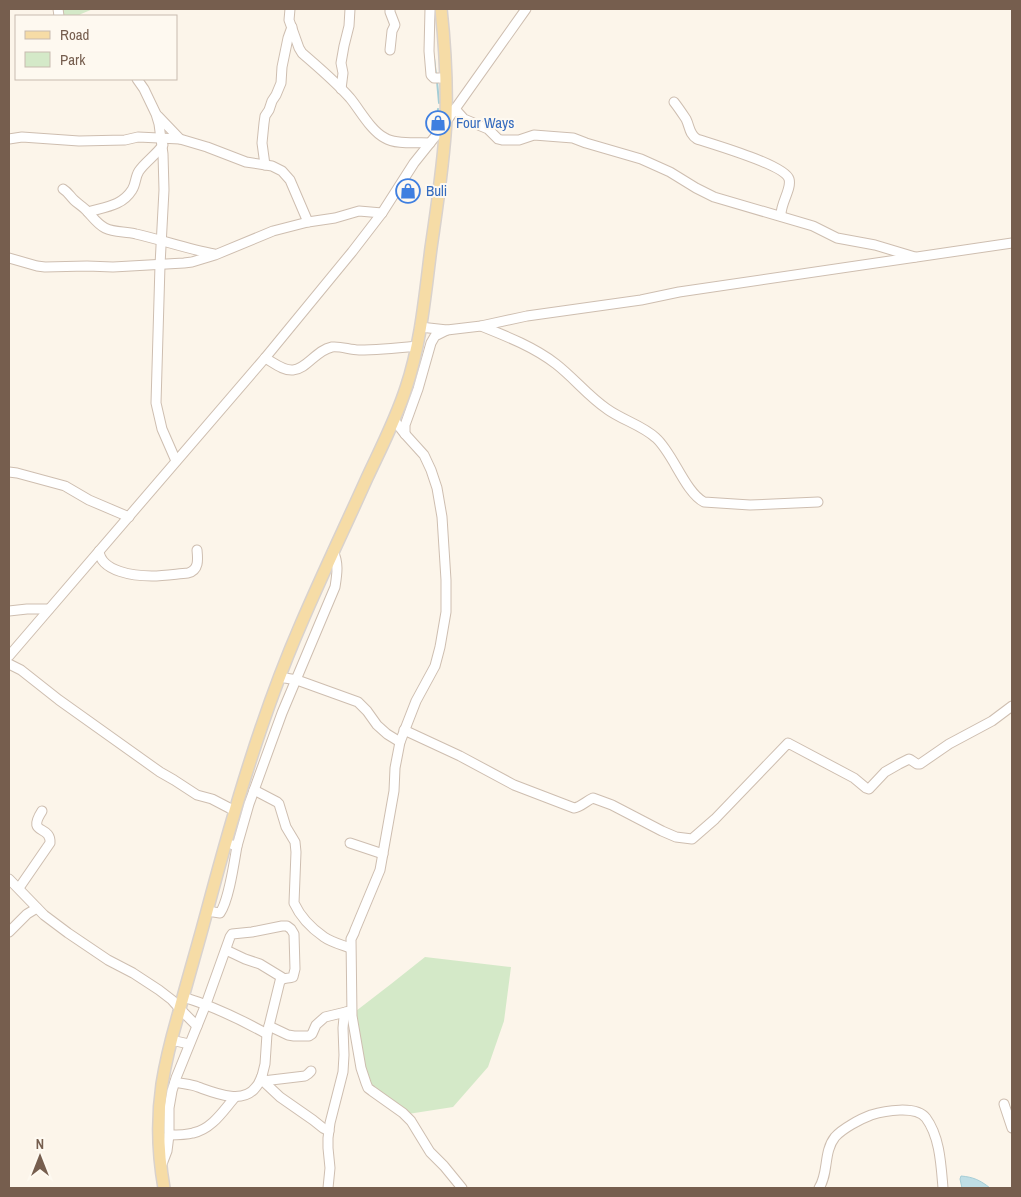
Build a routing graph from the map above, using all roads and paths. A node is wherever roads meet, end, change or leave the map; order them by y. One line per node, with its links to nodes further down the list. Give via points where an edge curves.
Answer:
1 (290, 9): 7 (street)
2 (350, 9): 11 (street, via 341,63)
3 (390, 9): 8 (street, via 395,25)
4 (430, 9): 9 (street, via 431,75)
5 (441, 9): 9 (main road)
6 (526, 9): 13 (street)
7 (292, 27): 11 (street, via 302,53); 20 (street, via 280,83 265,116 262,143)
8 (390, 50)
9 (446, 78): 15 (main road)
10 (138, 80): 14 (street)
11 (341, 89): 19 (street, via 385,139)
12 (674, 102): 24 (street, via 697,139 760,160 787,175 789,183)
13 (455, 109): 15 (street); 24 (street, via 464,119 488,129 498,139 519,140 534,135 573,138 640,159 714,197)
14 (156, 114): 17 (street); 18 (street)
15 (446, 121): 19 (street); 33 (main road)
16 (9, 139): 18 (street, via 79,141 138,138)
17 (176, 139): 18 (street); 20 (street)
18 (161, 142): 22 (street, via 138,172 132,191 124,201); 26 (street, via 164,190)
19 (430, 142): 23 (street)
20 (265, 165): 25 (street, via 277,167 290,180)
21 (63, 189): 22 (street)
22 (88, 212): 26 (street, via 114,232)
23 (382, 214): 25 (street, via 359,211); 36 (street)
24 (781, 216): 30 (street, via 837,238)
25 (308, 222): 28 (street)
26 (162, 240): 28 (street); 31 (street)
27 (1012, 243): 30 (street)
28 (215, 254): 31 (street, via 192,262)
29 (9, 258): 31 (street, via 45,267)
30 (918, 258): 32 (street, via 679,292)
31 (160, 265): 39 (street, via 156,404)
32 (481, 326): 34 (street); 41 (street, via 546,357 609,411 657,439 699,500 750,505)
33 (420, 327): 34 (street); 35 (main road)
34 (447, 330): 38 (street, via 435,336 431,343)
35 (417, 346): 36 (street, via 357,350 333,347 292,371); 37 (main road)
36 (265, 358): 39 (street)
37 (394, 420): 38 (street); 45 (main road)
38 (405, 434): 53 (street, via 424,455 437,488 447,594 443,635 435,666)
39 (176, 461): 42 (street)
40 (9, 472): 42 (street, via 65,486)
41 (818, 502)
42 (129, 517): 44 (street)
43 (197, 550): 44 (street, via 198,562 192,572 150,576 113,568 102,560)
44 (99, 551): 46 (street)
45 (333, 551): 50 (main road); 51 (street, via 337,559 335,587)
46 (49, 609): 47 (street); 48 (street)
47 (9, 611)
48 (9, 656)
49 (9, 664): 57 (street, via 29,675 160,772 197,795)
50 (279, 677): 51 (street); 57 (main road)
51 (297, 680): 54 (street, via 358,702 377,725); 55 (street)
52 (1012, 706): 53 (street, via 920,764 909,760 885,772 869,789 788,743 692,839 676,837 592,798 579,807 565,805 514,785)
53 (404, 730): 54 (street)
54 (400, 742): 60 (street)
55 (254, 790): 59 (street); 64 (street, via 279,804 295,842 294,903)
56 (42, 811): 62 (street, via 36,823 48,835 50,843)
57 (235, 811): 59 (main road)
58 (350, 843): 60 (street)
59 (232, 844): 70 (main road, via 207,911)
60 (383, 854): 67 (street)
61 (9, 879): 62 (street)
62 (19, 888): 63 (street)
63 (36, 908): 66 (street); 72 (street, via 100,955 159,990)
64 (304, 920): 65 (street); 67 (street, via 324,937)
65 (282, 926): 68 (street, via 232,934); 69 (street, via 287,926 294,934 295,970 293,977)
66 (9, 932)
67 (350, 948): 73 (street)
68 (226, 950): 69 (street); 71 (street)
69 (283, 978): 75 (street)
70 (183, 997): 71 (street); 72 (main road)
71 (206, 1004): 74 (street); 75 (street)
72 (180, 1010): 74 (street); 76 (main road)
73 (349, 1011): 75 (street, via 325,1017 308,1036); 84 (street, via 344,1017 343,1072); 89 (street, via 368,1088 411,1121 430,1152)
74 (197, 1026): 77 (street)
75 (268, 1030): 79 (street)
76 (171, 1040): 77 (street); 86 (main road, via 159,1113)
77 (189, 1044): 80 (street)
78 (310, 1070): 79 (street, via 305,1076)
79 (263, 1079): 81 (street, via 247,1095); 84 (street, via 280,1097)
80 (175, 1082): 81 (street); 85 (street, via 169,1108)
81 (235, 1097): 85 (street, via 211,1125 201,1131)
82 (1004, 1104): 83 (street)
83 (1012, 1128)
84 (329, 1131): 88 (street)
85 (169, 1135): 86 (street)
86 (161, 1168): 87 (main road)
87 (164, 1188)
88 (328, 1188)
89 (462, 1188)
90 (819, 1188): 91 (street, via 835,1137 865,1117 895,1110 914,1111 924,1116 935,1138)
91 (943, 1188)

